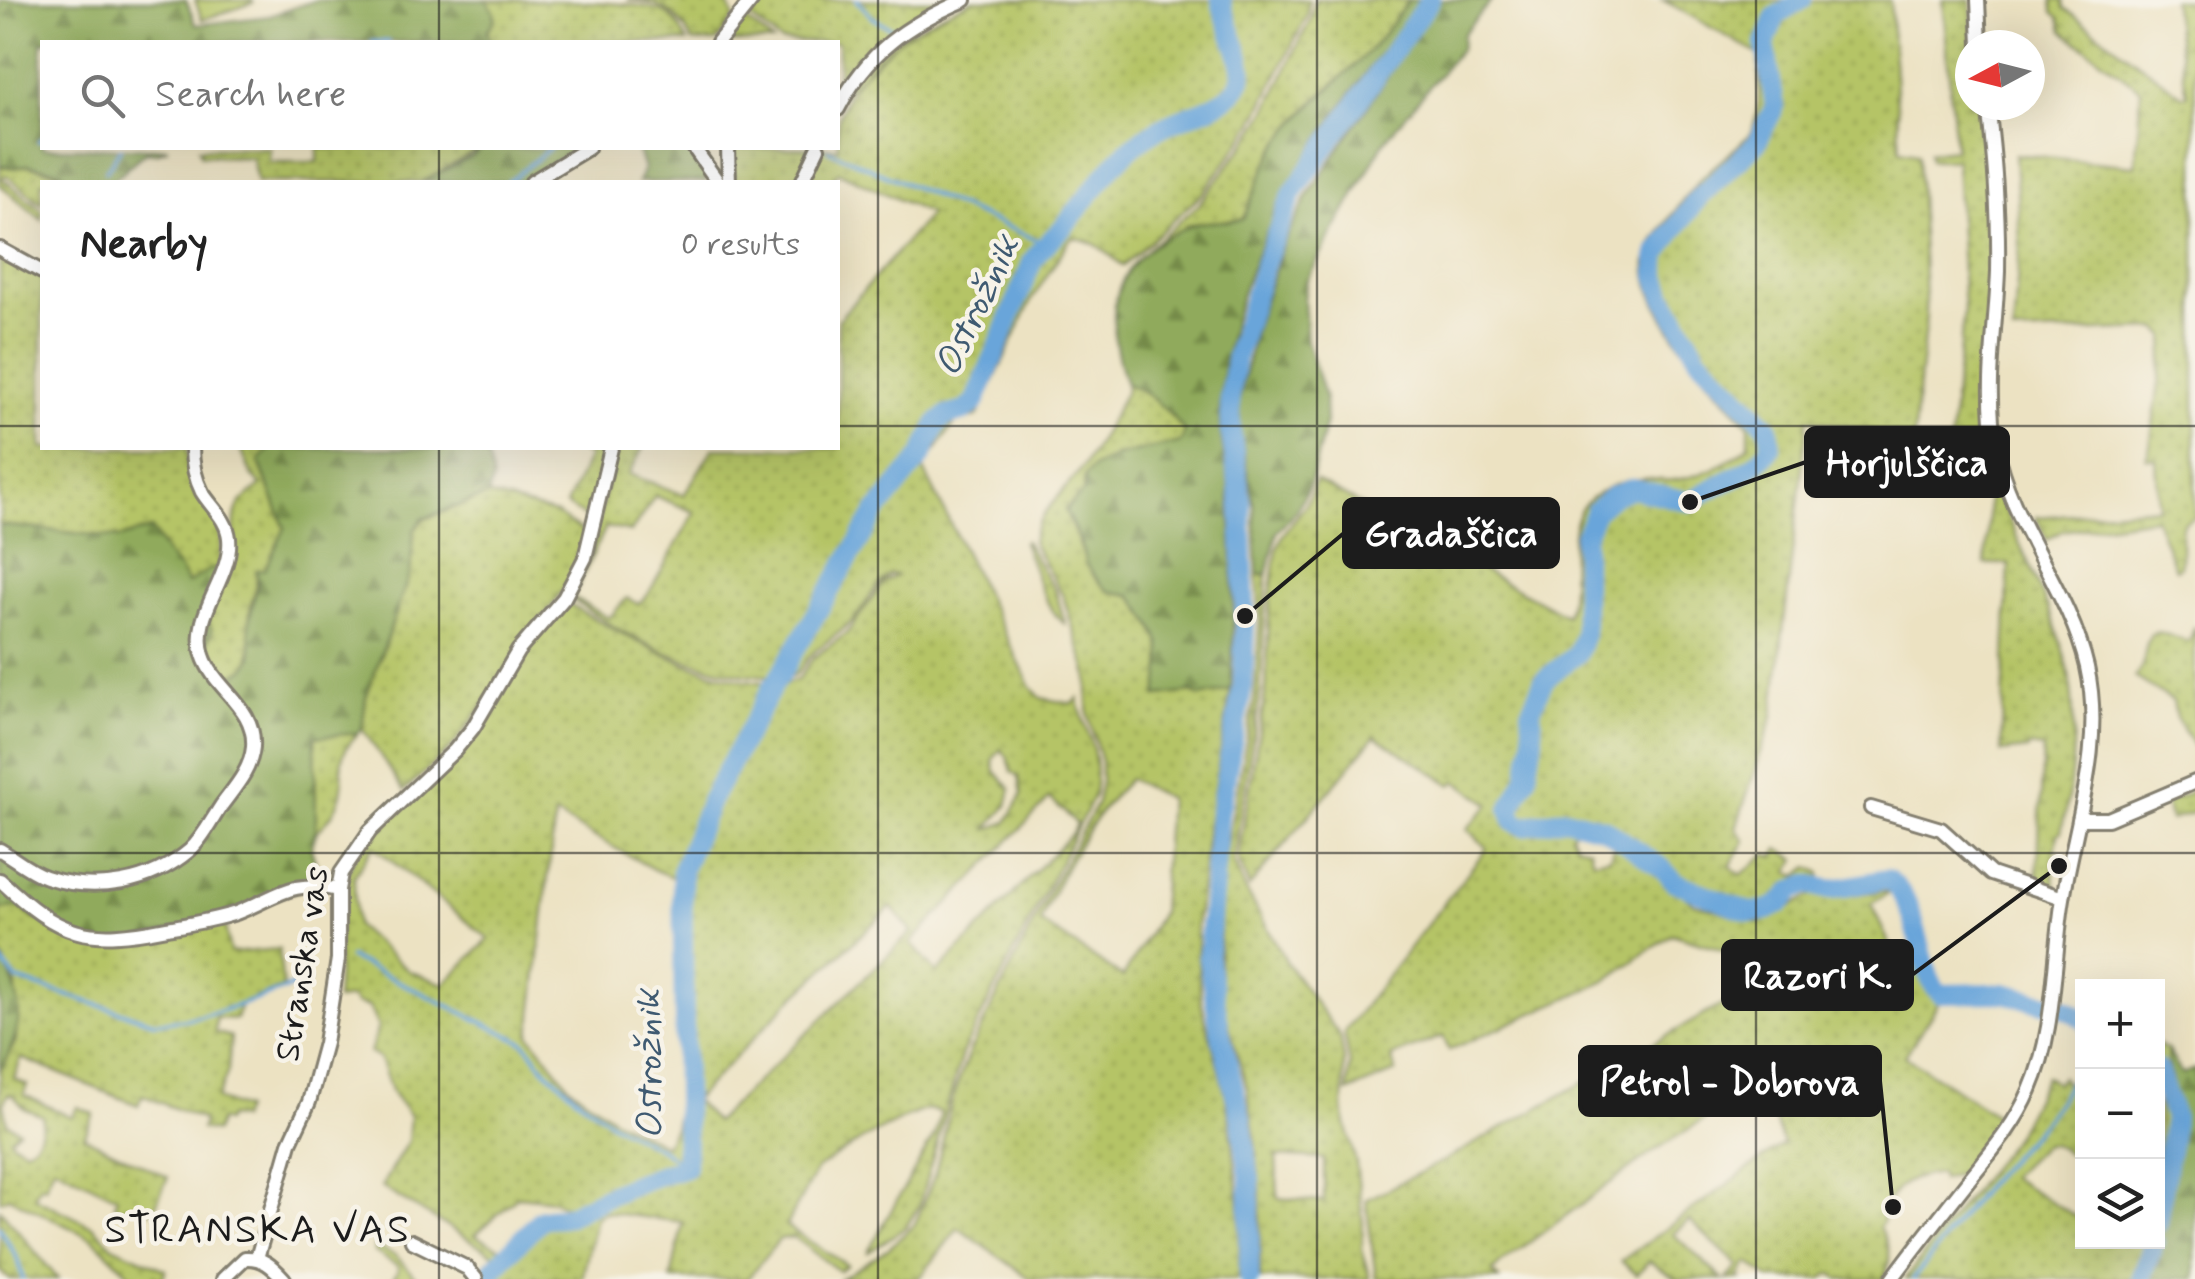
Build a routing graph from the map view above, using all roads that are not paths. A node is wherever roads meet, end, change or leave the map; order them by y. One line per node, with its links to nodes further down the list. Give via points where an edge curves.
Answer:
1 (752, 0): 5 (street)
2 (964, 0): 6 (street, via 898,35 858,73)
3 (1978, 0): 4 (street)
4 (1979, 30)
5 (720, 40)
6 (840, 105)
7 (1989, 120): 22 (street, via 1999,218 1995,444 2086,665 2093,739)
8 (585, 150): 12 (street)
9 (695, 150): 13 (street)
10 (728, 150): 14 (street)
11 (817, 150): 15 (street)
12 (535, 180)
13 (717, 180)
14 (729, 180)
15 (803, 180)
16 (0, 249): 17 (street)
17 (40, 271)
18 (192, 450): 23 (street, via 200,489 229,538 200,641 211,672 252,730 246,772 190,850 134,880 102,886 43,876)
19 (612, 450): 25 (street, Stranska vas, via 585,558 564,598 518,651 455,750 351,854)
20 (2195, 782): 22 (street, via 2108,819)
21 (1870, 808): 26 (street, via 1941,829 1991,874)
22 (2079, 819): 26 (street)
23 (0, 850)
24 (0, 880): 25 (street, via 58,925 113,938 220,917 297,886)
25 (338, 890): 28 (street, Stranska vas, via 338,959 325,1042)
26 (2063, 898): 32 (street, via 2040,1063 2015,1119)
27 (412, 1241): 31 (street)
28 (257, 1258): 29 (street, via 234,1265); 30 (street)
29 (224, 1279)
30 (284, 1279)
31 (476, 1279)
32 (1892, 1279)

